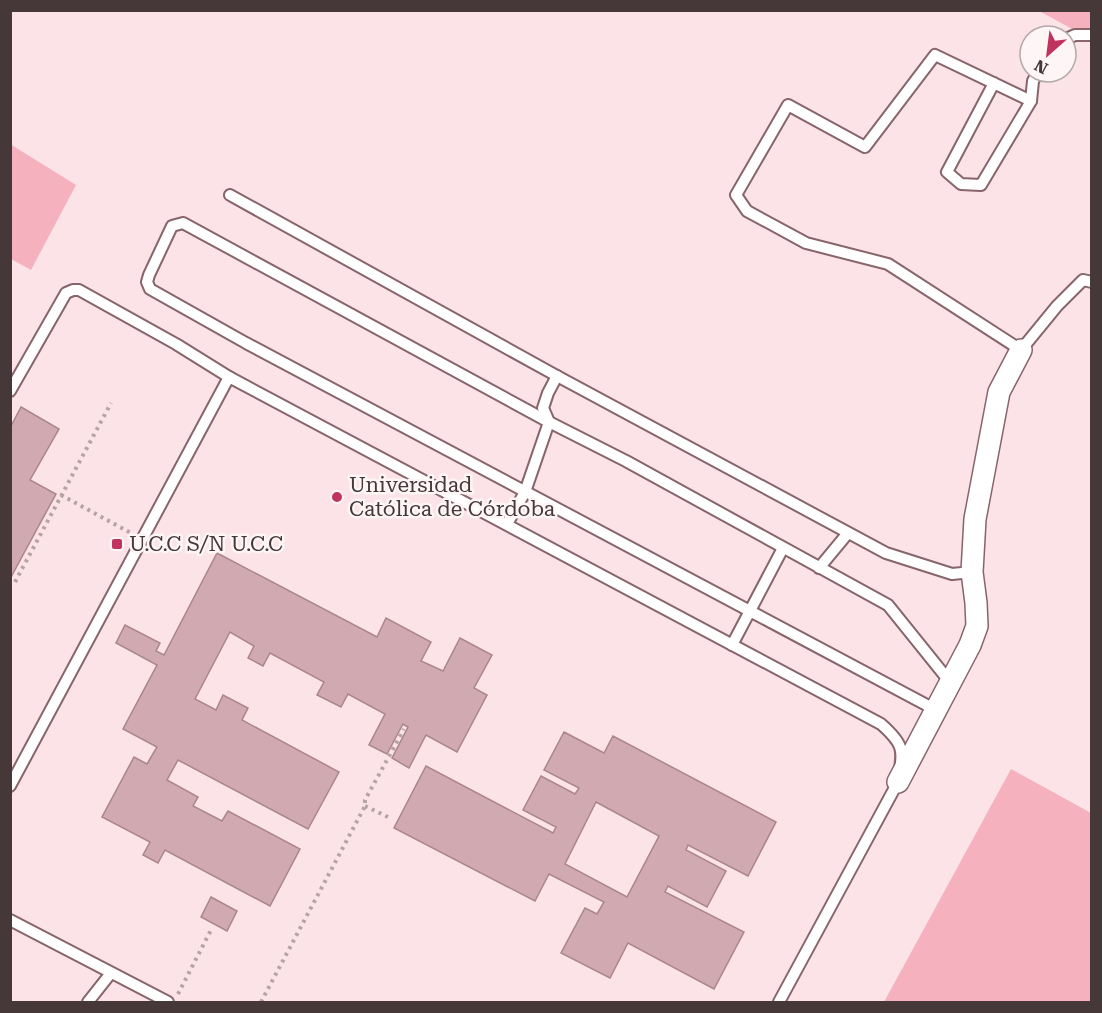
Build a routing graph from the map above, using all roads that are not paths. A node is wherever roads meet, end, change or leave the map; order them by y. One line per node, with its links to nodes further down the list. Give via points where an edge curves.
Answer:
1 (994, 83): 3 (lane); 3 (lane, via 947,172 961,184 981,185); 6 (lane, via 935,55 865,147 788,105 736,195 747,211 806,243 888,264)
2 (1033, 84): 3 (lane)
3 (1031, 101)
4 (230, 195): 7 (lane)
5 (1092, 282): 6 (lane, via 1083,280)
6 (1021, 350): 16 (street, via 999,392 975,519)
7 (557, 376): 10 (lane, via 543,408); 13 (lane)
8 (229, 377): 9 (lane, via 176,344 73,290 66,293); 12 (lane); 22 (lane)
9 (10, 391)
10 (549, 422): 11 (lane); 11 (lane, via 183,223 172,226 149,275 150,289); 14 (lane)
11 (525, 492): 12 (lane); 17 (lane)
12 (507, 524): 18 (lane)
13 (848, 532): 15 (lane); 16 (lane, via 886,553 952,574)
14 (783, 548): 15 (lane); 17 (lane)
15 (819, 568): 19 (lane, via 888,605)
16 (972, 572): 19 (street, via 977,626)
17 (750, 610): 18 (lane); 20 (lane)
18 (732, 645): 21 (lane, via 881,724 897,738 902,756)
19 (950, 682): 20 (street)
20 (936, 710): 21 (street)
21 (898, 782): 27 (lane)
22 (10, 786)
23 (10, 920): 24 (lane)
24 (111, 973): 25 (lane); 26 (lane)
25 (88, 1002)
26 (168, 1002)
27 (779, 1002)

